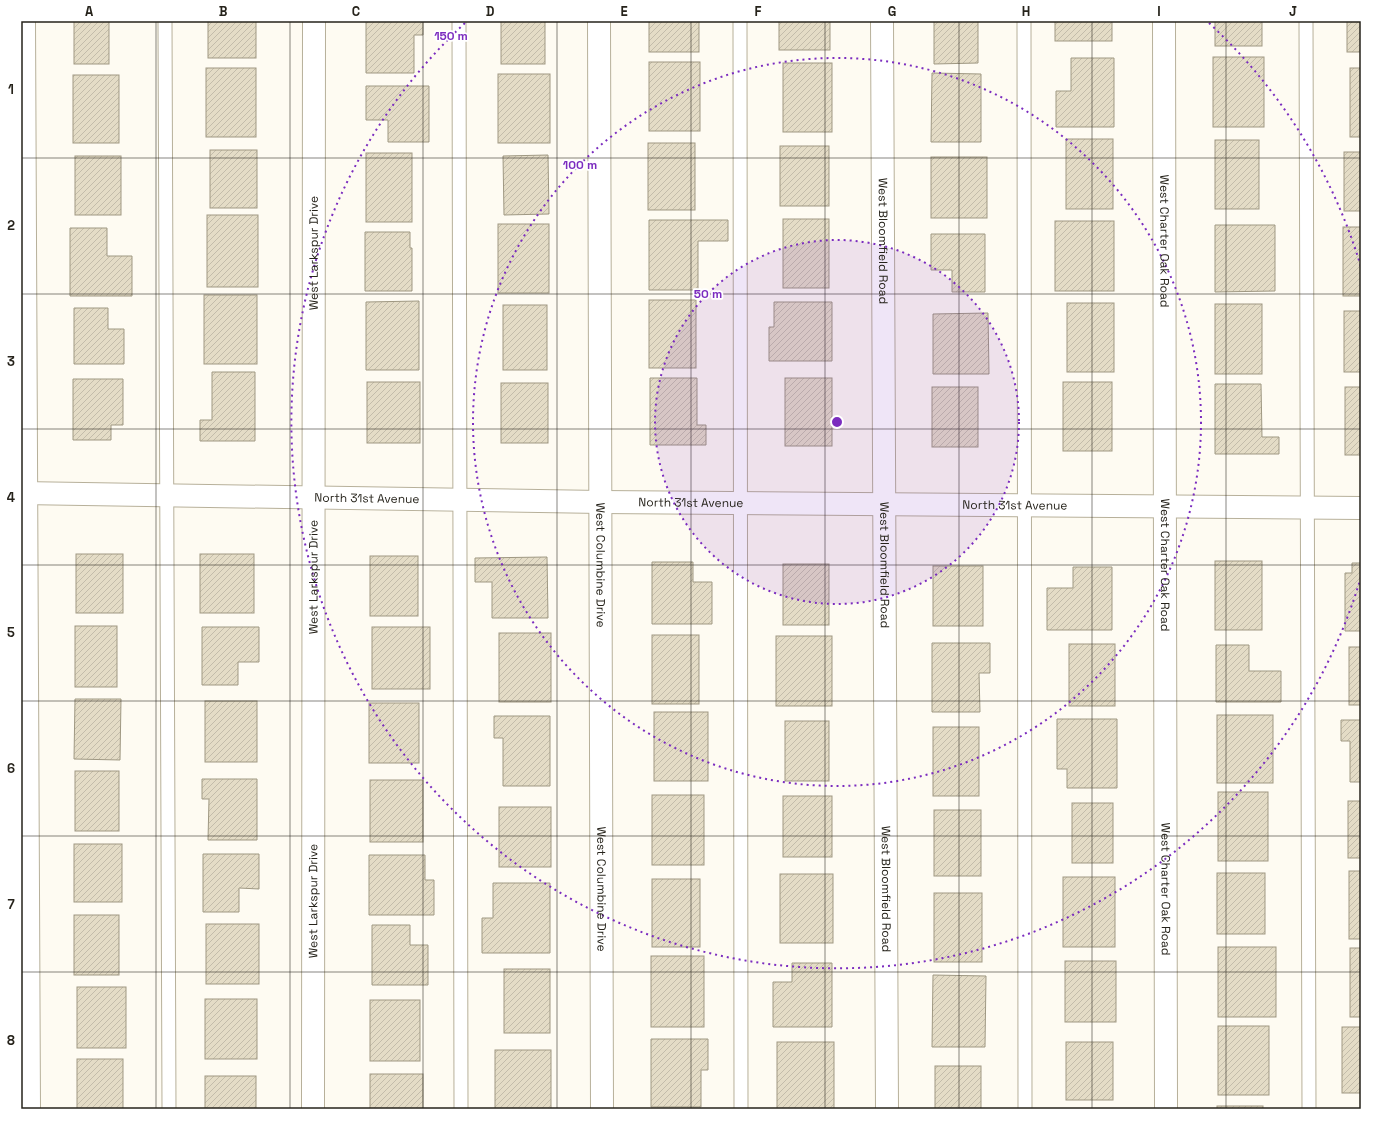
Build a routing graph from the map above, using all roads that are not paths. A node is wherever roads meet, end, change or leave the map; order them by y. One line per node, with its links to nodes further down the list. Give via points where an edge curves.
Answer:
1 (24, 21): 11 (street)
2 (165, 21): 12 (lane)
3 (314, 21): 13 (street, West Larkspur Drive)
4 (459, 21): 14 (lane)
5 (599, 21): 15 (street, West Columbine Drive)
6 (740, 21): 16 (lane)
7 (882, 21): 17 (street, West Bloomfield Road)
8 (1024, 21): 18 (lane)
9 (1164, 21): 19 (street, West Charter Oak Road)
10 (1306, 21): 20 (lane)
11 (24, 493): 12 (street, North 31st Avenue); 22 (street)
12 (168, 495): 13 (street, North 31st Avenue); 23 (lane)
13 (314, 498): 14 (street, North 31st Avenue); 24 (street, West Larkspur Drive)
14 (460, 500): 15 (street, North 31st Avenue); 25 (lane)
15 (601, 502): 16 (street, North 31st Avenue); 26 (street, West Columbine Drive)
16 (741, 502): 17 (street, North 31st Avenue); 27 (lane)
17 (883, 505): 18 (street, North 31st Avenue); 28 (street, West Bloomfield Road)
18 (1024, 505): 19 (street, North 31st Avenue); 29 (lane)
19 (1166, 507): 20 (street, North 31st Avenue); 30 (street, West Charter Oak Road)
20 (1308, 507): 21 (street, North 31st Avenue); 31 (lane)
21 (1361, 508)
22 (29, 1109)
23 (169, 1109)
24 (313, 1109)
25 (461, 1109)
26 (602, 1109)
27 (741, 1109)
28 (887, 1109)
29 (1025, 1109)
30 (1166, 1109)
31 (1309, 1109)

